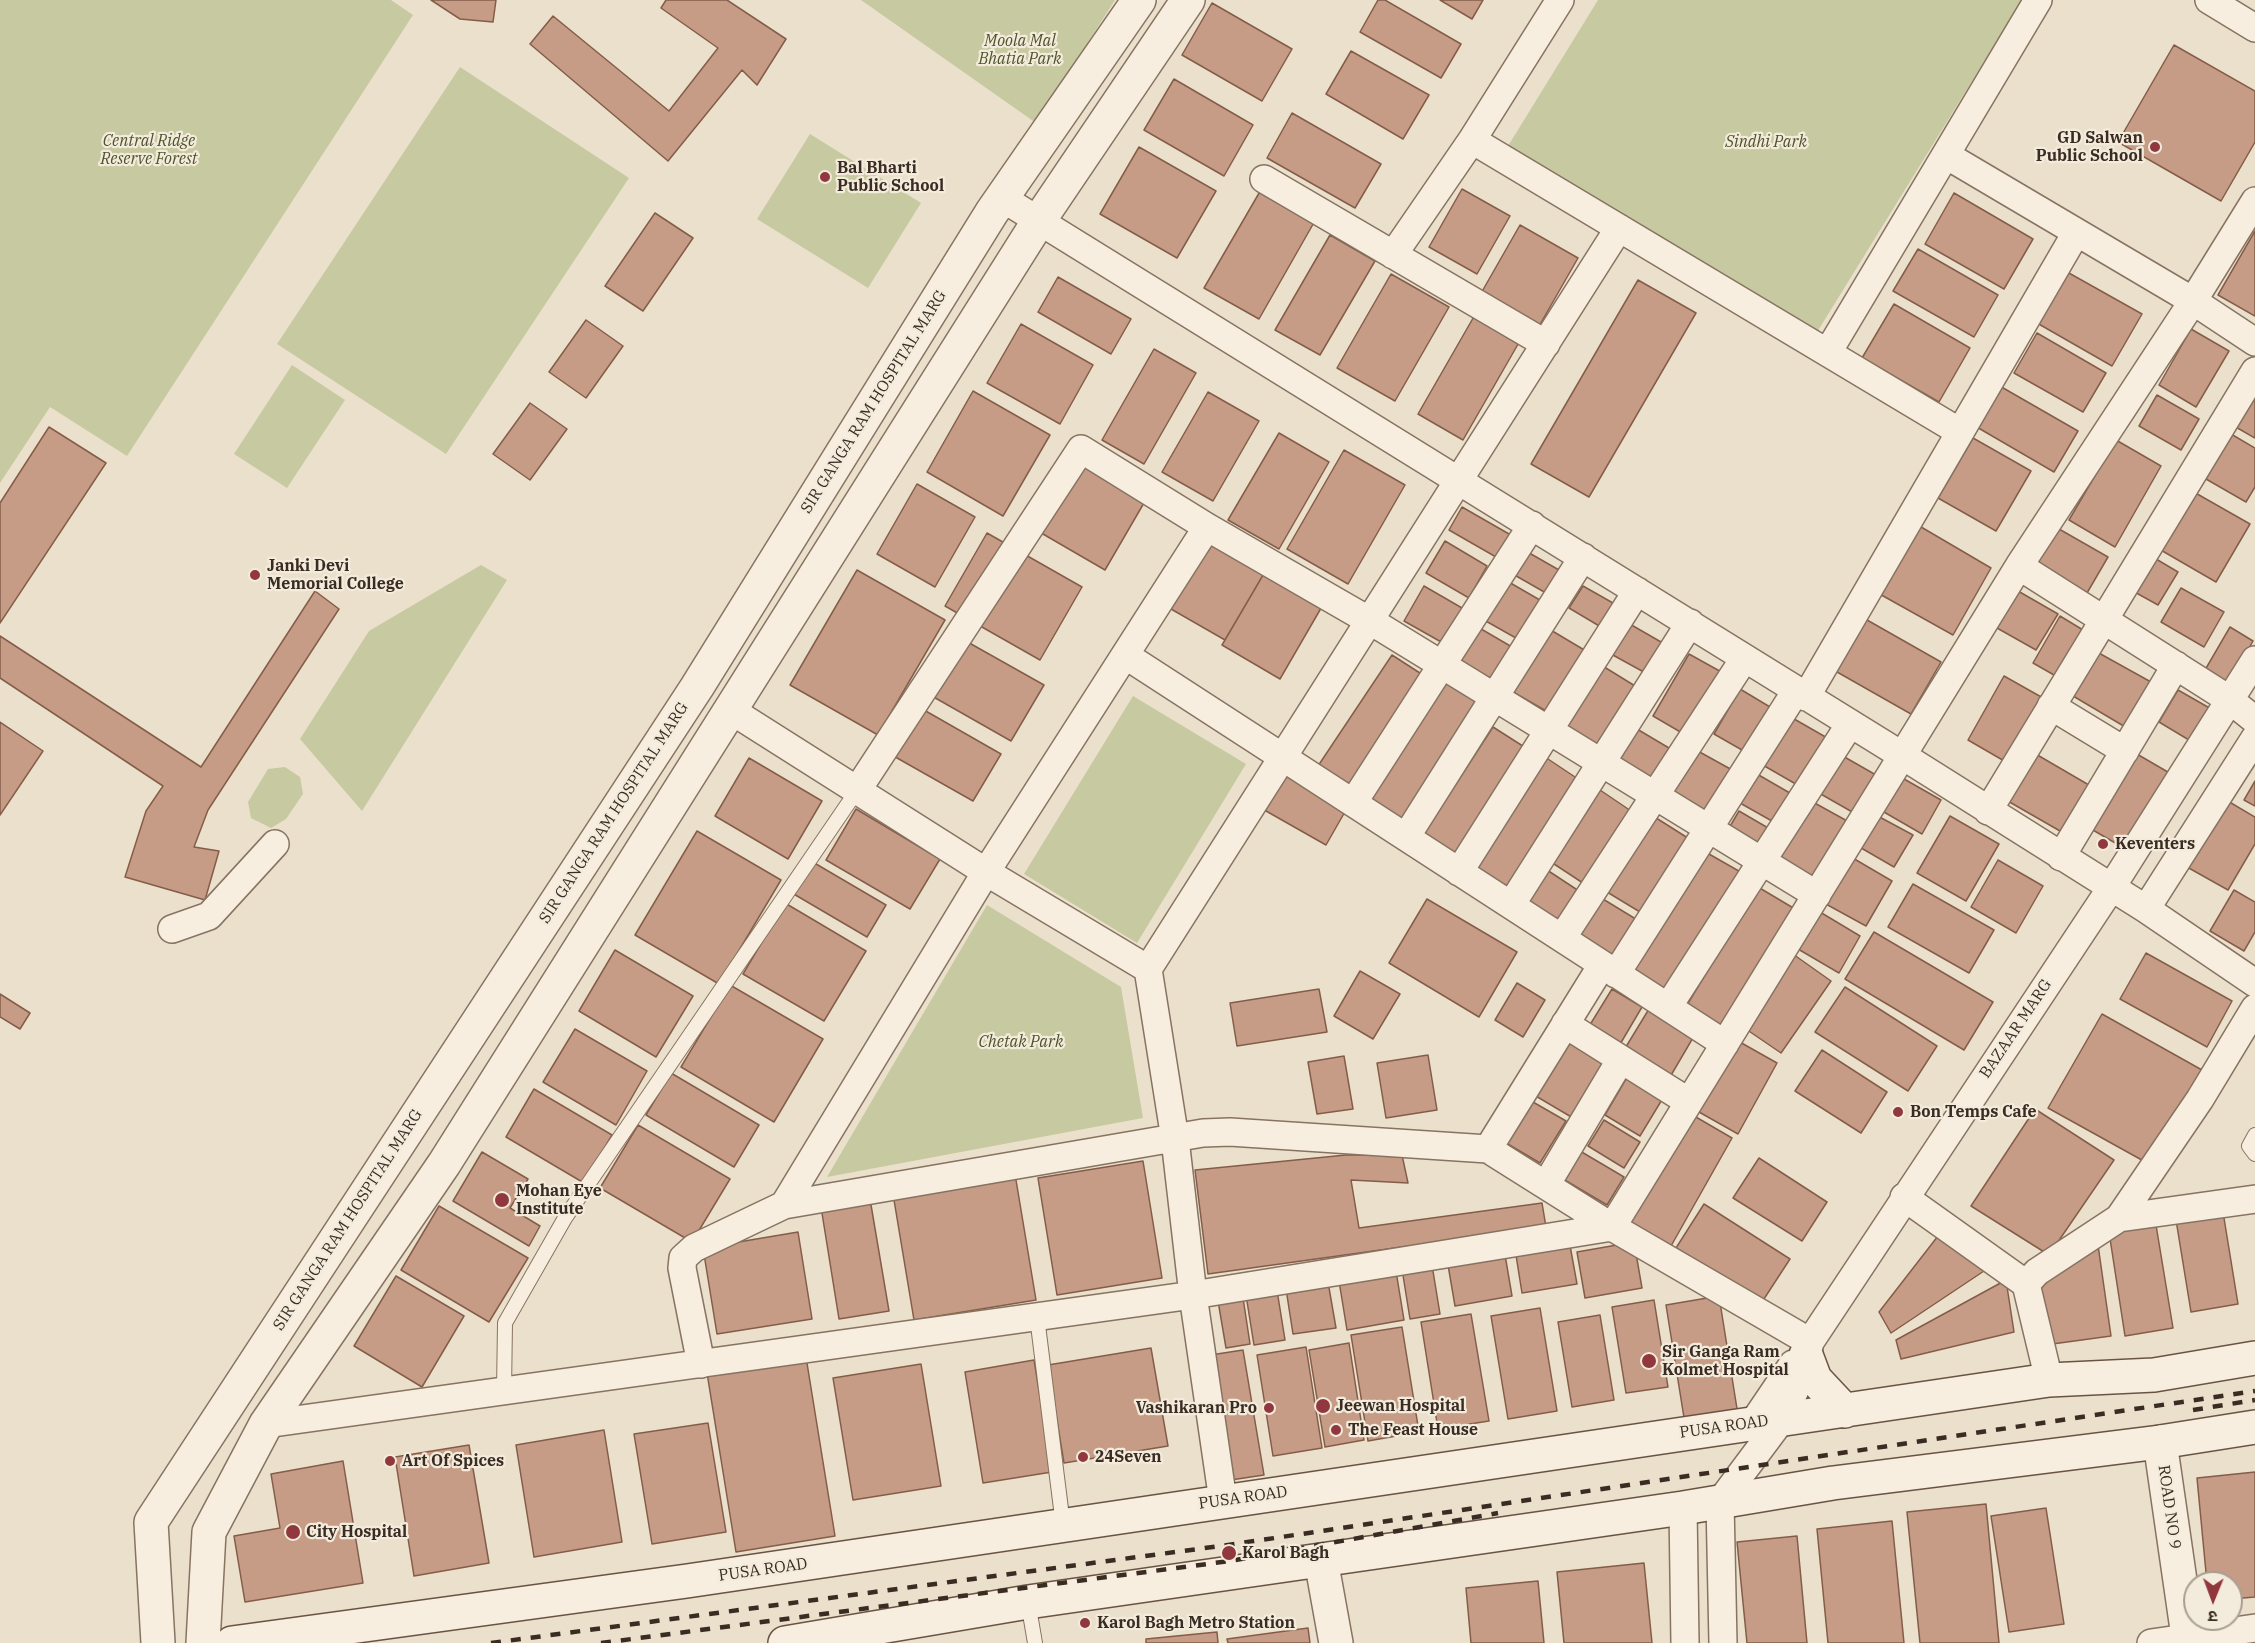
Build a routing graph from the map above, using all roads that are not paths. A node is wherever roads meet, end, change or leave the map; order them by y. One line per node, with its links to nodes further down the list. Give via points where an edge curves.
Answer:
1 (1139, 0): 10 (street, SIR GANGA RAM HOSPITAL MARG)
2 (1188, 0): 12 (street)
3 (1560, 0): 7 (street)
4 (2038, 0): 8 (street)
5 (2209, 0): 6 (street)
6 (2255, 28)
7 (1472, 140): 13 (street); 15 (street)
8 (1946, 155): 14 (street); 19 (street)
9 (1264, 179): 15 (street)
10 (1002, 198): 12 (street); 36 (street, SIR GANGA RAM HOSPITAL MARG)
11 (2255, 201): 16 (street)
12 (1038, 222): 22 (street); 41 (street)
13 (1619, 228): 18 (street); 19 (street)
14 (2076, 232): 16 (street); 21 (street)
15 (1393, 255): 18 (street)
16 (2193, 302): 17 (street); 26 (street)
17 (2255, 342)
18 (1546, 344): 22 (street)
19 (1828, 352): 21 (street)
20 (2255, 371): 28 (street)
21 (1960, 432): 37 (street)
22 (1460, 480): 23 (street); 29 (street)
23 (1532, 525): 25 (street); 34 (street)
24 (1208, 527): 29 (street); 31 (street); 50 (street, via 1081,448)
25 (1583, 556): 27 (street); 38 (street)
26 (2019, 566): 28 (street); 47 (street)
27 (1637, 591): 30 (street); 44 (street)
28 (2103, 619): 35 (street); 40 (street)
29 (1371, 621): 34 (street); 48 (street)
30 (1690, 623): 32 (street); 49 (street)
31 (1125, 656): 48 (street); 59 (street)
32 (1744, 658): 37 (street); 51 (street)
33 (2255, 660): 39 (street, BAZAAR MARG)
34 (1442, 665): 38 (street); 52 (street)
35 (2176, 665): 39 (street); 46 (street)
36 (697, 687): 41 (street); 108 (street, SIR GANGA RAM HOSPITAL MARG, via 151,1522)
37 (1801, 694): 43 (street); 54 (street)
38 (1494, 697): 44 (street); 55 (street)
39 (2230, 700): 42 (street); 61 (street, BAZAAR MARG)
40 (2051, 706): 46 (street); 53 (street)
41 (732, 711): 50 (street); 96 (street, via 444,1164)
42 (2255, 720)
43 (1850, 724): 47 (street); 58 (street)
44 (1549, 730): 49 (street); 60 (street)
45 (2255, 738): 64 (street)
46 (2125, 751): 57 (street)
47 (1903, 756): 53 (street); 62 (street)
48 (1283, 758): 52 (street); 67 (street)
49 (1601, 763): 51 (street); 63 (street)
50 (856, 792): 59 (street); 93 (lane, via 565,1218 505,1323)
51 (1655, 795): 54 (street); 66 (street)
52 (1353, 803): 55 (street)
53 (1988, 810): 57 (street)
54 (1708, 829): 58 (street); 68 (street)
55 (1406, 837): 60 (street)
56 (275, 844): 65 (street, via 209,916)
57 (2061, 857): 61 (street)
58 (1762, 862): 62 (street); 70 (street)
59 (986, 872): 67 (street); 83 (street)
60 (1459, 872): 63 (street)
61 (2111, 888): 64 (street); 81 (street, BAZAAR MARG)
62 (1817, 895): 73 (street)
63 (1510, 905): 66 (street)
64 (2146, 909): 69 (street)
65 (172, 929)
66 (1562, 938): 68 (street)
67 (1148, 969): 77 (street)
68 (1609, 969): 70 (street); 72 (street)
69 (2255, 983)
70 (1668, 1007): 73 (street)
71 (2255, 1008): 84 (street, via 2200,1099)
72 (1566, 1024): 74 (street); 78 (street)
73 (1725, 1044): 75 (street)
74 (1621, 1059): 75 (street); 80 (street)
75 (1689, 1102): 85 (street)
76 (2255, 1135): 79 (lane, via 2249,1146)
77 (1175, 1139): 78 (street, via 1230,1132); 83 (street); 87 (street)
78 (1488, 1149): 80 (street)
79 (2255, 1154)
80 (1546, 1185): 85 (street)
81 (1904, 1197): 86 (street); 89 (street, BAZAAR MARG)
82 (2255, 1199): 84 (street)
83 (784, 1205): 91 (street, via 694,1248 683,1258)
84 (2119, 1218): 86 (street, via 2037,1272)
85 (1612, 1227): 87 (street); 89 (street)
86 (2026, 1284): 92 (street)
87 (1193, 1295): 88 (street); 99 (street)
88 (1036, 1317): 91 (street); 102 (lane)
89 (1808, 1348): 94 (street, via 1815,1379); 95 (street, BAZAAR MARG, via 1794,1362)
90 (2255, 1358): 92 (street, PUSA ROAD, via 2154,1375)
91 (700, 1365): 93 (street)
92 (2049, 1380): 94 (street, PUSA ROAD)
93 (504, 1391): 96 (street)
94 (1845, 1411): 95 (street, PUSA ROAD)
95 (1768, 1421): 99 (street, PUSA ROAD); 100 (street, BAZAAR MARG)
96 (266, 1424): 109 (street, via 209,1532)
97 (2255, 1427): 98 (street)
98 (2160, 1442): 100 (street, via 1833,1483); 107 (street, ROAD NO 9)
99 (1223, 1501): 102 (street, PUSA ROAD)
100 (1720, 1502): 101 (street); 115 (street)
101 (1683, 1508): 103 (street); 114 (street)
102 (1064, 1525): 110 (street, PUSA ROAD)
103 (1321, 1560): 104 (street); 113 (street)
104 (1028, 1602): 106 (street); 112 (lane)
105 (2255, 1628): 107 (street)
106 (853, 1637): 111 (street)
107 (2188, 1641): 116 (street)
108 (158, 1643)
109 (203, 1643)
110 (232, 1643)
111 (785, 1643)
112 (1035, 1643)
113 (1335, 1643)
114 (1685, 1643)
115 (1723, 1643)
116 (2151, 1643)

